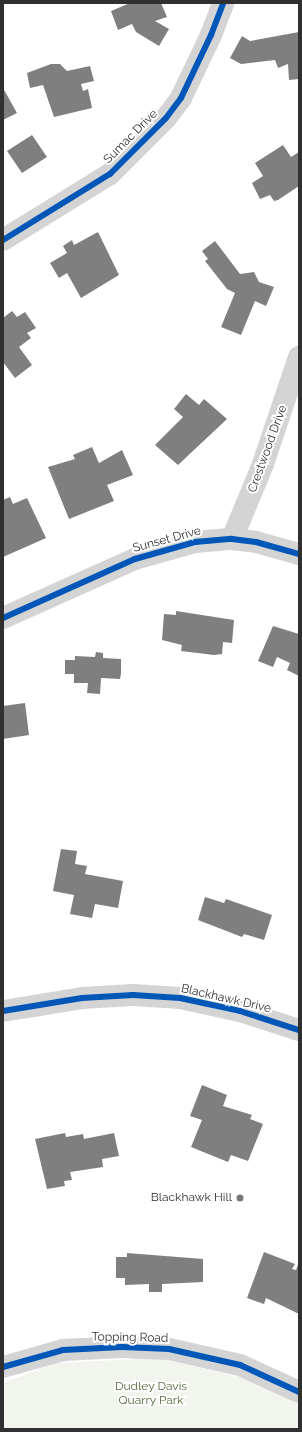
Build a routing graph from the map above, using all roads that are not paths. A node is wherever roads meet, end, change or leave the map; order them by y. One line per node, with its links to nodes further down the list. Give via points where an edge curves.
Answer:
1 (223, 3): 2 (street, Sumac Drive, via 184,91 166,118 110,174)
2 (3, 240)
3 (299, 357): 4 (street, Crestwood Drive, via 264,464)
4 (232, 539): 5 (street, Sunset Drive, via 256,542); 6 (street, Sunset Drive, via 195,542 135,559)
5 (299, 554)
6 (3, 618)
7 (3, 1011): 8 (street, Blackhawk Drive, via 82,998 134,995 180,998 240,1011)
8 (299, 1030)
9 (3, 1366): 10 (street, Topping Road, via 63,1350 122,1347 169,1349 240,1365)
10 (299, 1392)

